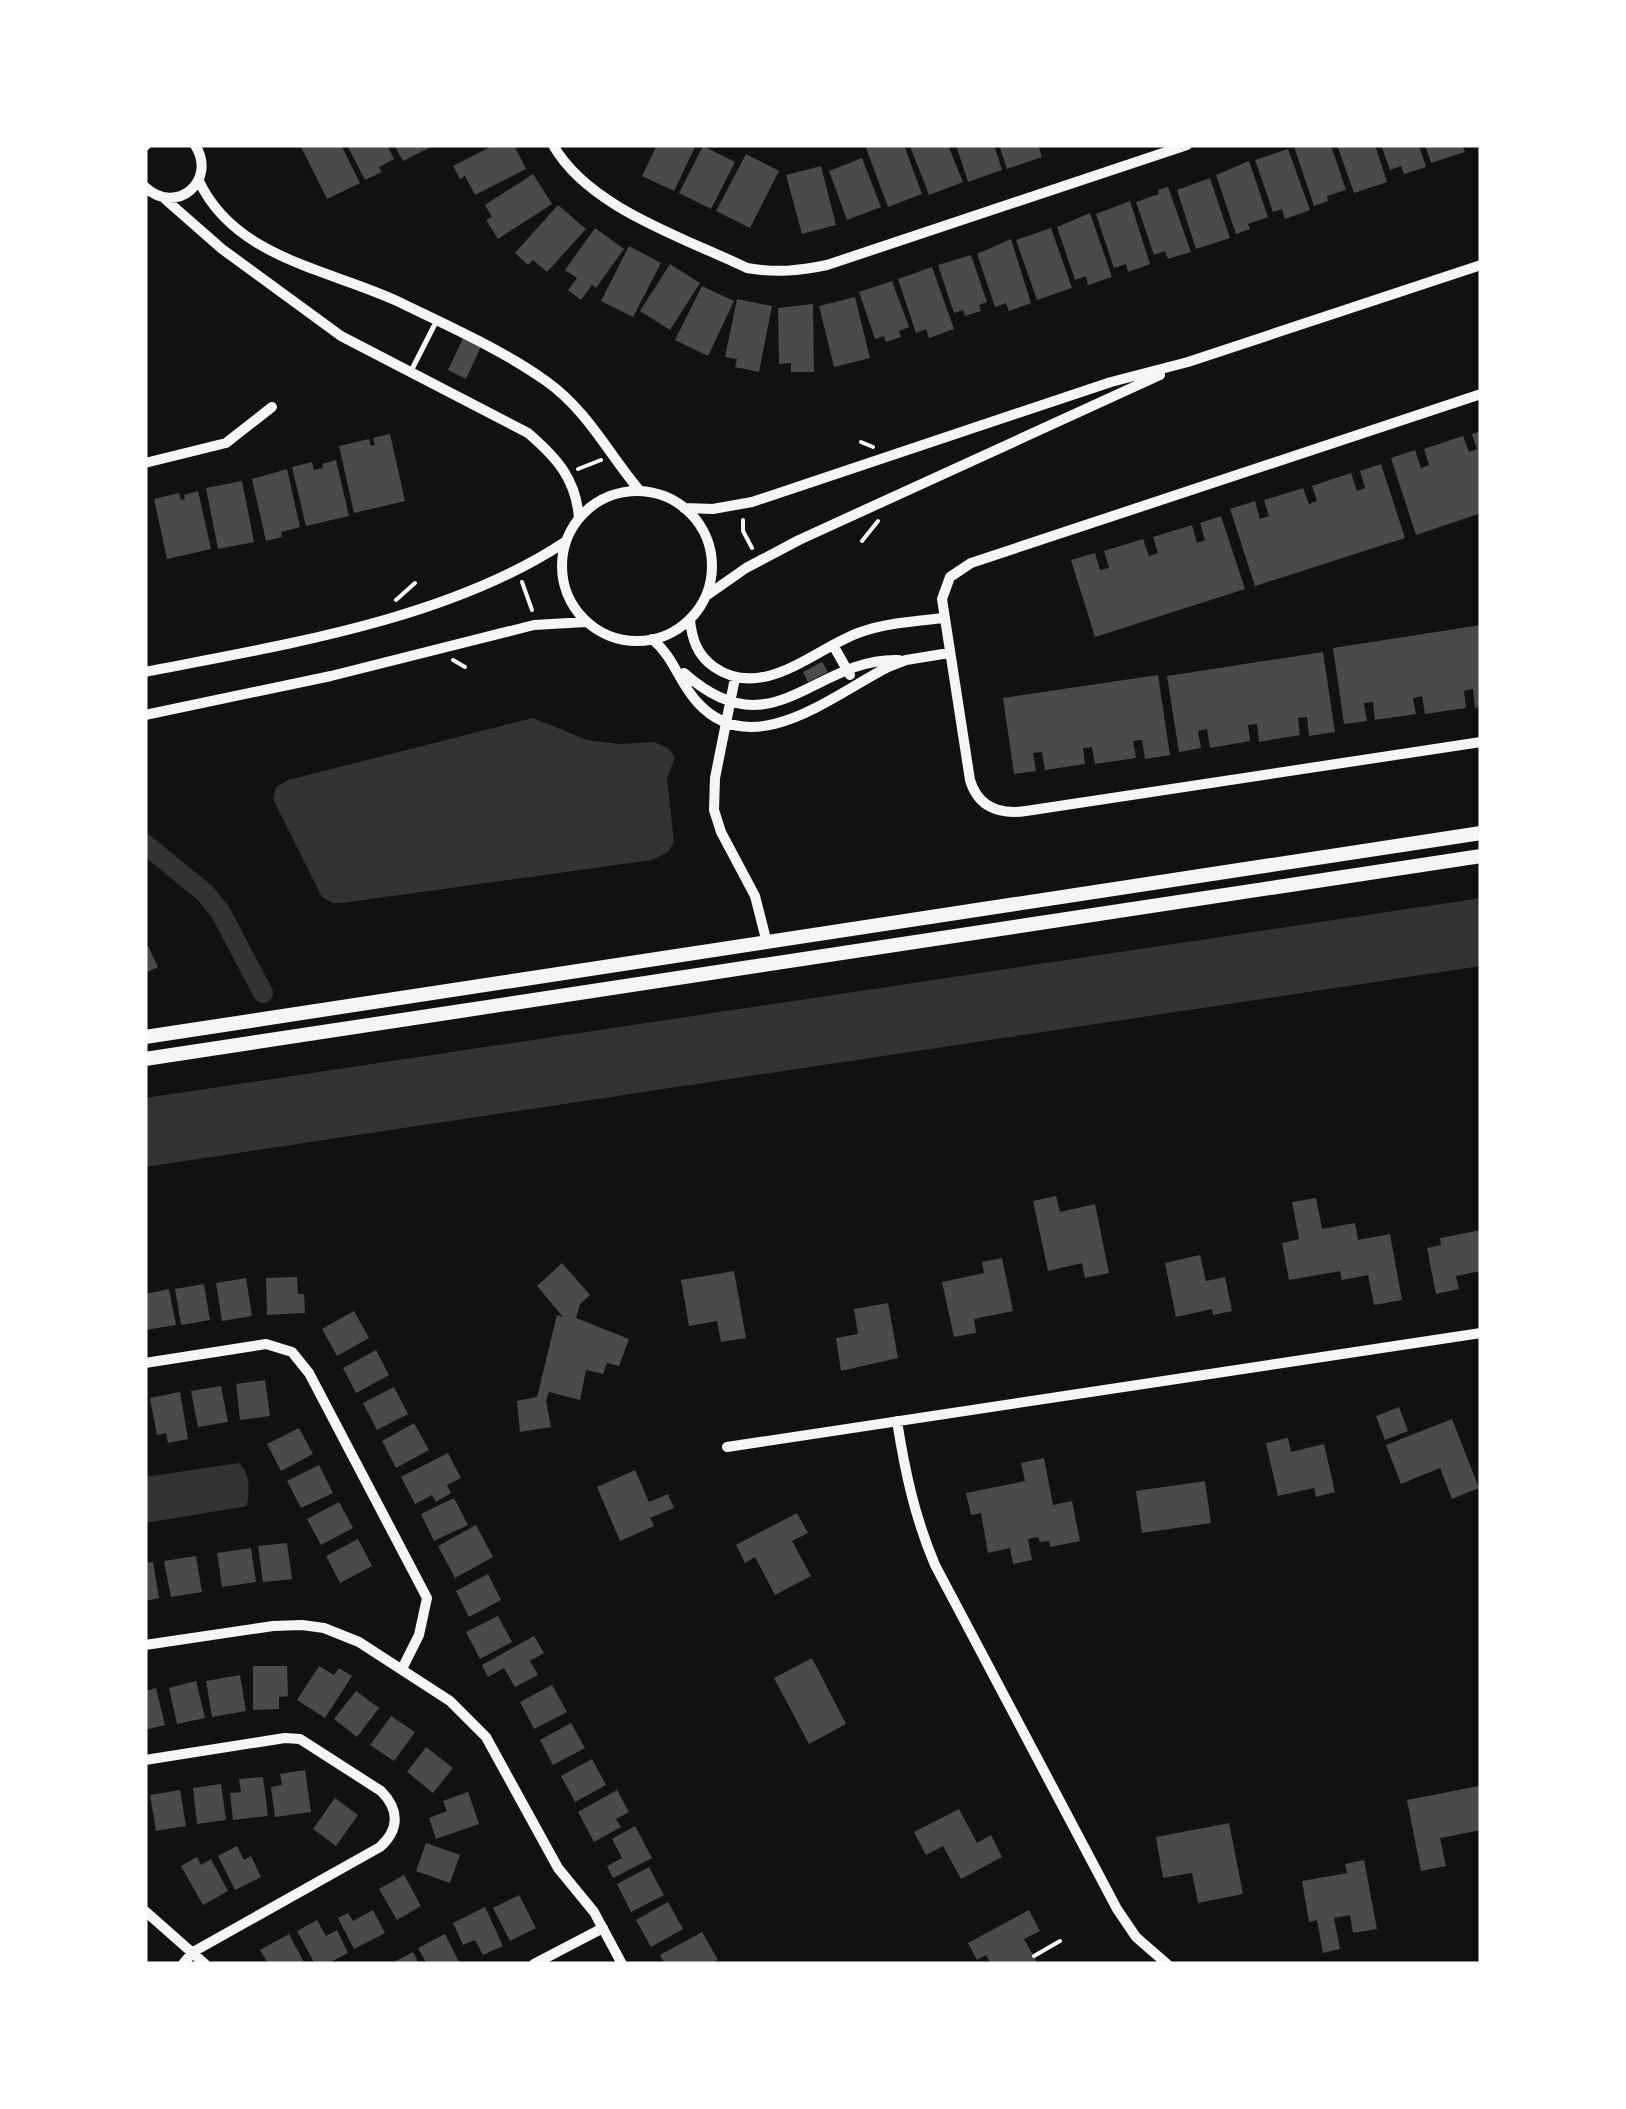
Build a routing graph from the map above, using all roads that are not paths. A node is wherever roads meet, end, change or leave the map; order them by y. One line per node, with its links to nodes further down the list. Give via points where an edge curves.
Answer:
1 (212, 145): 4 (street)
2 (553, 145): 3 (street, via 597,196 747,268 772,272 827,266)
3 (1187, 145)
4 (197, 148): 5 (street)
5 (199, 181): 7 (street, via 185,195); 9 (street, via 220,214 256,244)
6 (145, 187): 7 (street)
7 (165, 199): 11 (street, via 327,326)
8 (1481, 265): 10 (street)
9 (436, 322): 11 (lane); 15 (street, via 561,392)
10 (1188, 362): 16 (street, via 752,502); 19 (street, via 799,540)
11 (410, 373): 17 (street, via 539,442 569,476)
12 (1481, 394): 20 (street, via 964,566 944,590)
13 (272, 408): 14 (street, via 226,443)
14 (145, 463)
15 (640, 491): 16 (street); 17 (street, via 606,497)
16 (684, 508): 19 (street, via 704,530 710,549)
17 (579, 518): 18 (street)
18 (566, 542): 22 (street, via 566,591); 29 (street, via 431,606)
19 (706, 596): 21 (street)
20 (944, 618): 24 (street, via 874,628); 25 (street)
21 (690, 620): 23 (street); 30 (street, via 703,657)
22 (586, 622): 23 (street, via 616,638); 33 (street, via 534,625)
23 (652, 639): 27 (street)
24 (834, 645): 28 (street); 30 (street, via 776,674)
25 (949, 653): 26 (street); 35 (street, via 976,795 989,807 1015,812)
26 (906, 660): 28 (street, via 874,660); 31 (street)
27 (679, 670): 32 (street); 34 (street, via 698,703)
28 (847, 670): 31 (street); 32 (street, via 784,701)
29 (145, 672)
30 (735, 678): 32 (street)
31 (855, 684): 34 (street, via 780,724)
32 (730, 701): 34 (street)
33 (145, 714)
34 (726, 724): 38 (street, via 714,810 755,896)
35 (1481, 742)
36 (1481, 833): 38 (main road)
37 (1481, 856): 40 (main road)
38 (767, 944): 39 (main road)
39 (145, 1037)
40 (145, 1059)
41 (1481, 1333): 43 (street)
42 (145, 1363): 46 (street, via 266,1344 292,1352 427,1598)
43 (897, 1422): 44 (street); 55 (street, via 906,1482 935,1565 1116,1909)
44 (728, 1447)
45 (145, 1646): 46 (street, via 302,1624 346,1635)
46 (402, 1669): 49 (street, via 486,1736 558,1868)
47 (145, 1760): 50 (street, via 300,1740 381,1791 396,1814 380,1848)
48 (145, 1911): 50 (street)
49 (603, 1928): 53 (street); 54 (street)
50 (193, 1952): 51 (street); 52 (street)
51 (183, 1964)
52 (205, 1964)
53 (534, 1964)
54 (622, 1964)
55 (1166, 1964)

